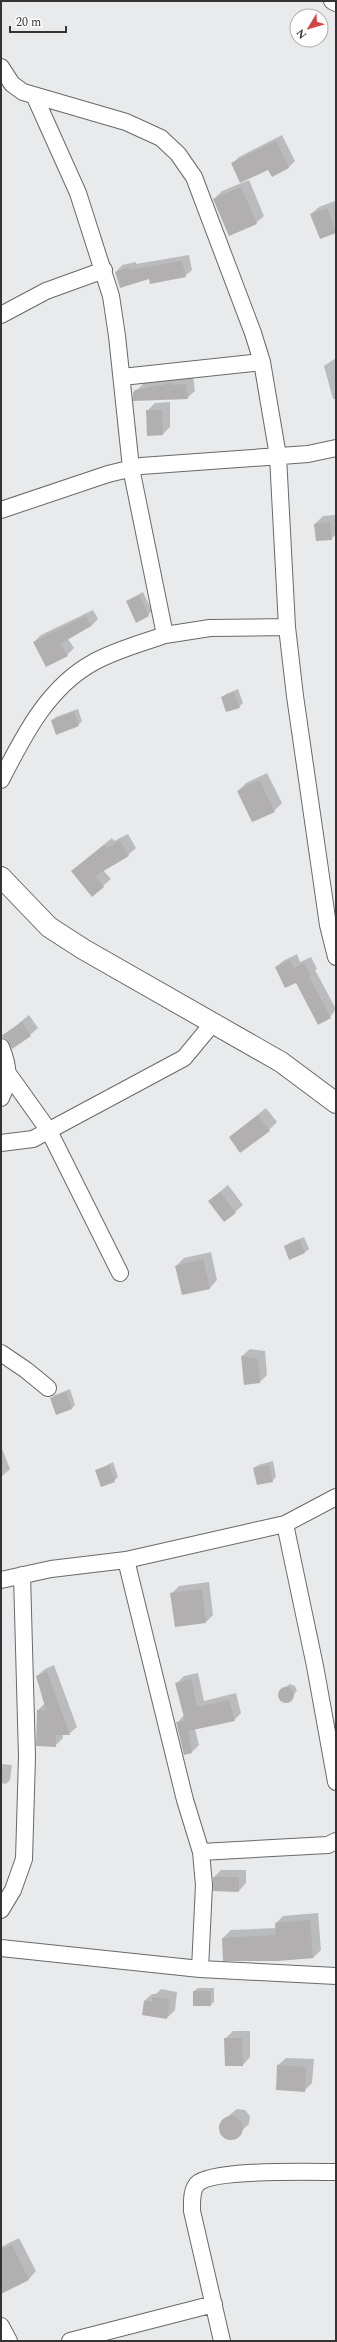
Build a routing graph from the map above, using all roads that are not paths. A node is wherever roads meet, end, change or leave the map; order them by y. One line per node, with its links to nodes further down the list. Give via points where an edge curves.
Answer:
1 (332, 1): 2 (street)
2 (336, 3)
3 (1, 67): 4 (street, via 12,84)
4 (34, 96): 5 (street, via 78,193); 7 (street, via 126,122 161,138 182,158 194,177)
5 (104, 270): 6 (street, via 46,290); 8 (street, via 112,304)
6 (1, 315)
7 (262, 362): 8 (street); 10 (street)
8 (122, 377): 11 (street)
9 (336, 448): 10 (street, via 308,454)
10 (278, 456): 11 (street); 13 (street)
11 (131, 468): 12 (street); 14 (street)
12 (1, 510)
13 (287, 627): 14 (street, via 210,628); 17 (street, via 326,909)
14 (165, 635): 15 (street, via 94,662 69,680 50,699 29,727)
15 (1, 780)
16 (1, 877): 18 (street, via 49,927)
17 (336, 957)
18 (213, 1023): 22 (street, via 280,1062); 23 (street, via 184,1058)
19 (1, 1048): 20 (street, via 6,1059)
20 (7, 1072): 21 (street, via 8,1083); 23 (street)
21 (1, 1098)
22 (336, 1103)
23 (48, 1131): 24 (street, via 33,1139); 25 (street)
24 (1, 1143)
25 (120, 1273)
26 (1, 1354): 27 (street)
27 (48, 1388)
28 (336, 1497): 29 (street)
29 (285, 1524): 30 (street); 33 (street)
30 (126, 1560): 31 (street); 35 (street, via 185,1800)
31 (22, 1575): 32 (street); 36 (street, via 27,1757 24,1859 13,1890)
32 (1, 1580)
33 (336, 1782)
34 (336, 1841): 35 (street, via 328,1845)
35 (201, 1852): 38 (street, via 204,1885)
36 (1, 1910)
37 (1, 1948): 38 (street)
38 (200, 1969): 39 (street)
39 (336, 1976)
40 (336, 2172): 41 (street, via 228,2174 208,2177 197,2184 192,2196 192,2211)
41 (214, 2304): 44 (street); 45 (street)
42 (1, 2326): 43 (street)
43 (9, 2341)
44 (70, 2341)
45 (222, 2341)

